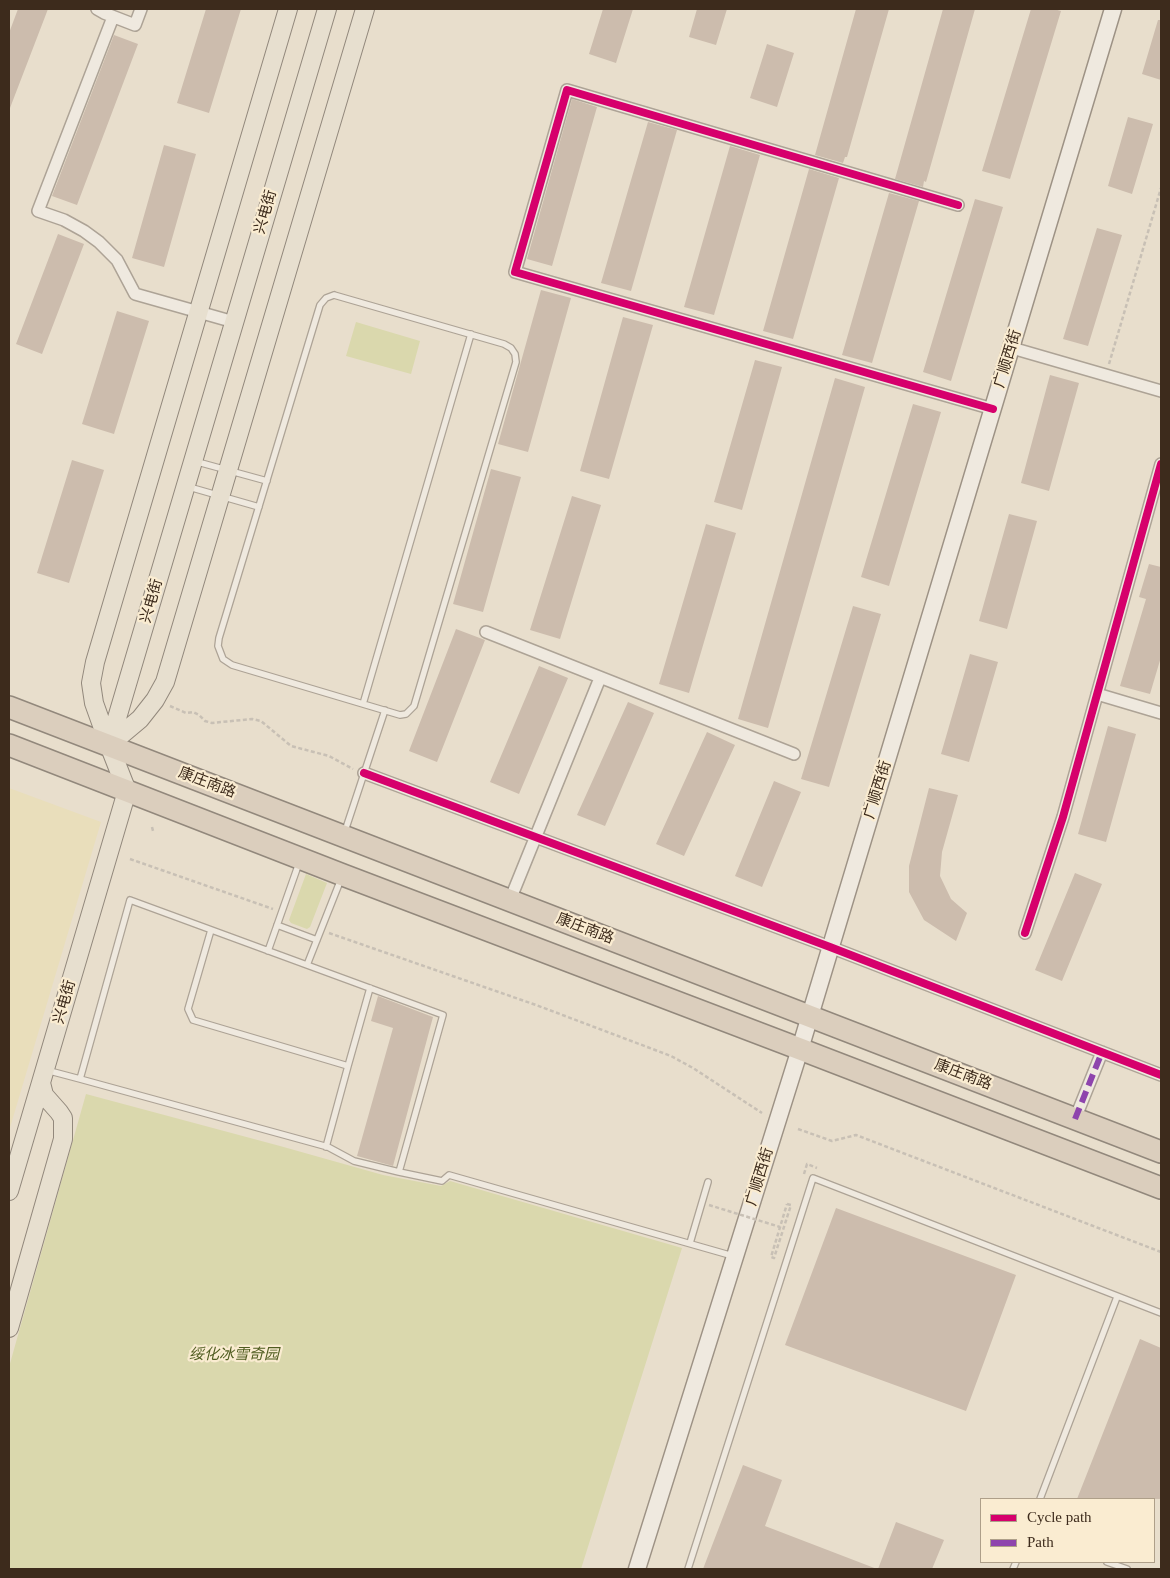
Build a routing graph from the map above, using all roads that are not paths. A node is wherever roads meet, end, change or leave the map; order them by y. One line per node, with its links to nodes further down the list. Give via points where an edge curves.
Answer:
1 (97, 9): 7 (street)
2 (141, 9): 7 (street, via 135,25)
3 (288, 9): 9 (main road)
4 (327, 9): 10 (main road, 兴电街)
5 (365, 9): 17 (main road)
6 (1113, 9): 12 (main road, 广顺西街)
7 (113, 17): 9 (street, via 38,211 64,220 99,242 117,260 134,294)
8 (958, 205): 14 (street, via 567,90 515,272)
9 (198, 312): 10 (street); 30 (main road, via 95,662 91,683 94,703)
10 (234, 322): 15 (main road, 兴电街)
11 (470, 334): 18 (lane, via 342,296 326,298 320,305); 25 (lane); 27 (lane, via 511,348 516,362 414,706 411,711 400,714)
12 (1012, 348): 13 (street); 14 (main road, 广顺西街)
13 (1161, 391)
14 (993, 409): 43 (main road, 广顺西街)
15 (193, 460): 17 (lane); 19 (main road, 兴电街)
16 (1161, 464): 24 (street)
17 (228, 470): 18 (lane); 20 (main road)
18 (267, 480): 21 (lane)
19 (186, 486): 20 (lane); 30 (main road, 兴电街)
20 (220, 496): 21 (lane); 30 (main road, via 165,682 140,718)
21 (259, 507): 25 (lane, via 219,638 223,658 232,665)
22 (486, 632): 23 (street)
23 (600, 678): 31 (street); 35 (street)
24 (1097, 694): 28 (street); 41 (street, via 1063,817)
25 (363, 704): 27 (lane)
26 (9, 707): 30 (highway, 康庄南路)
27 (385, 710): 32 (lane)
28 (1161, 713)
29 (9, 745): 33 (highway)
30 (109, 745): 33 (main road); 34 (highway, 康庄南路)
31 (794, 754)
32 (364, 773): 34 (lane); 35 (street)
33 (127, 791): 36 (highway); 52 (main road, 兴电街)
34 (343, 835): 38 (highway, 康庄南路)
35 (536, 837): 38 (street); 43 (street)
36 (300, 859): 37 (highway); 39 (lane)
37 (343, 875): 42 (lane); 48 (highway)
38 (510, 900): 47 (highway, 康庄南路)
39 (277, 925): 42 (lane); 44 (lane)
40 (211, 930): 44 (lane); 50 (lane, via 188,1009 193,1020); 53 (lane, via 130,900)
41 (1025, 933)
42 (317, 940): 45 (lane)
43 (830, 947): 47 (main road, 广顺西街); 49 (street)
44 (268, 950): 45 (lane)
45 (307, 965): 46 (lane)
46 (370, 988): 50 (lane); 57 (lane, via 443,1015)
47 (809, 1016): 48 (main road, 广顺西街); 54 (highway, 康庄南路)
48 (800, 1048): 59 (highway); 62 (main road, 广顺西街)
49 (1102, 1052): 51 (street); 54 (street)
50 (348, 1066): 55 (lane)
51 (1161, 1075)
52 (43, 1076): 53 (lane); 60 (main road, 兴电街); 65 (main road, via 44,1095 63,1118 63,1139)
53 (80, 1079): 55 (lane)
54 (1075, 1119): 56 (highway, 康庄南路)
55 (326, 1147): 57 (lane, via 354,1160)
56 (1161, 1152)
57 (399, 1172): 61 (lane, via 442,1181 449,1175)
58 (708, 1182): 61 (lane)
59 (1161, 1188)
60 (9, 1191)
61 (690, 1243): 62 (lane)
62 (735, 1256): 68 (main road, 广顺西街)
63 (1117, 1297): 64 (lane); 66 (lane); 69 (lane, via 813,1178)
64 (1161, 1313)
65 (9, 1328)
66 (1040, 1498)
67 (1110, 1563): 70 (lane)
68 (637, 1569)
69 (688, 1569)
70 (1127, 1569)

